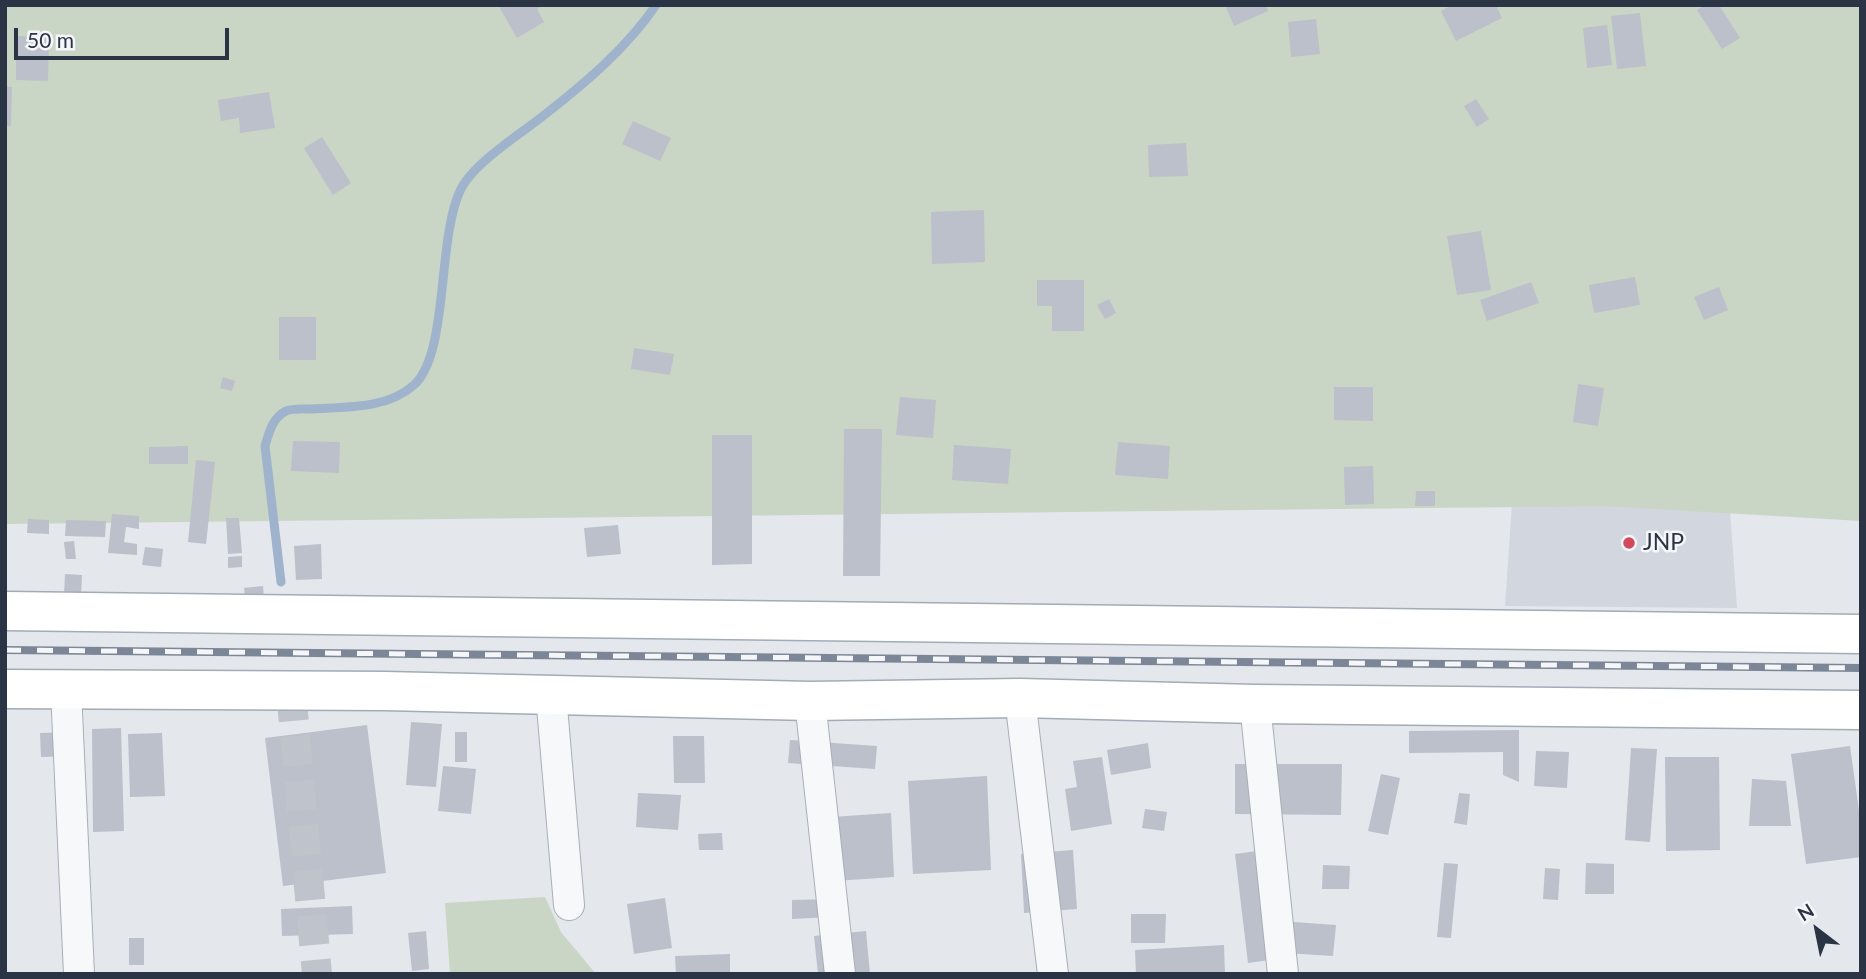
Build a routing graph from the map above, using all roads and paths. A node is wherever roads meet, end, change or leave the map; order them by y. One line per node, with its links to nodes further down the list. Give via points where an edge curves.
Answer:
1 (5, 611): 2 (main road)
2 (1861, 634)
3 (5, 689): 4 (main road)
4 (66, 690): 5 (main road); 11 (street)
5 (551, 695): 7 (main road); 10 (street)
6 (1020, 698): 7 (main road); 8 (main road); 13 (street)
7 (810, 701): 12 (street)
8 (1255, 704): 9 (main road); 14 (street)
9 (1861, 710)
10 (569, 905)
11 (79, 974)
12 (840, 974)
13 (1053, 974)
14 (1283, 974)

